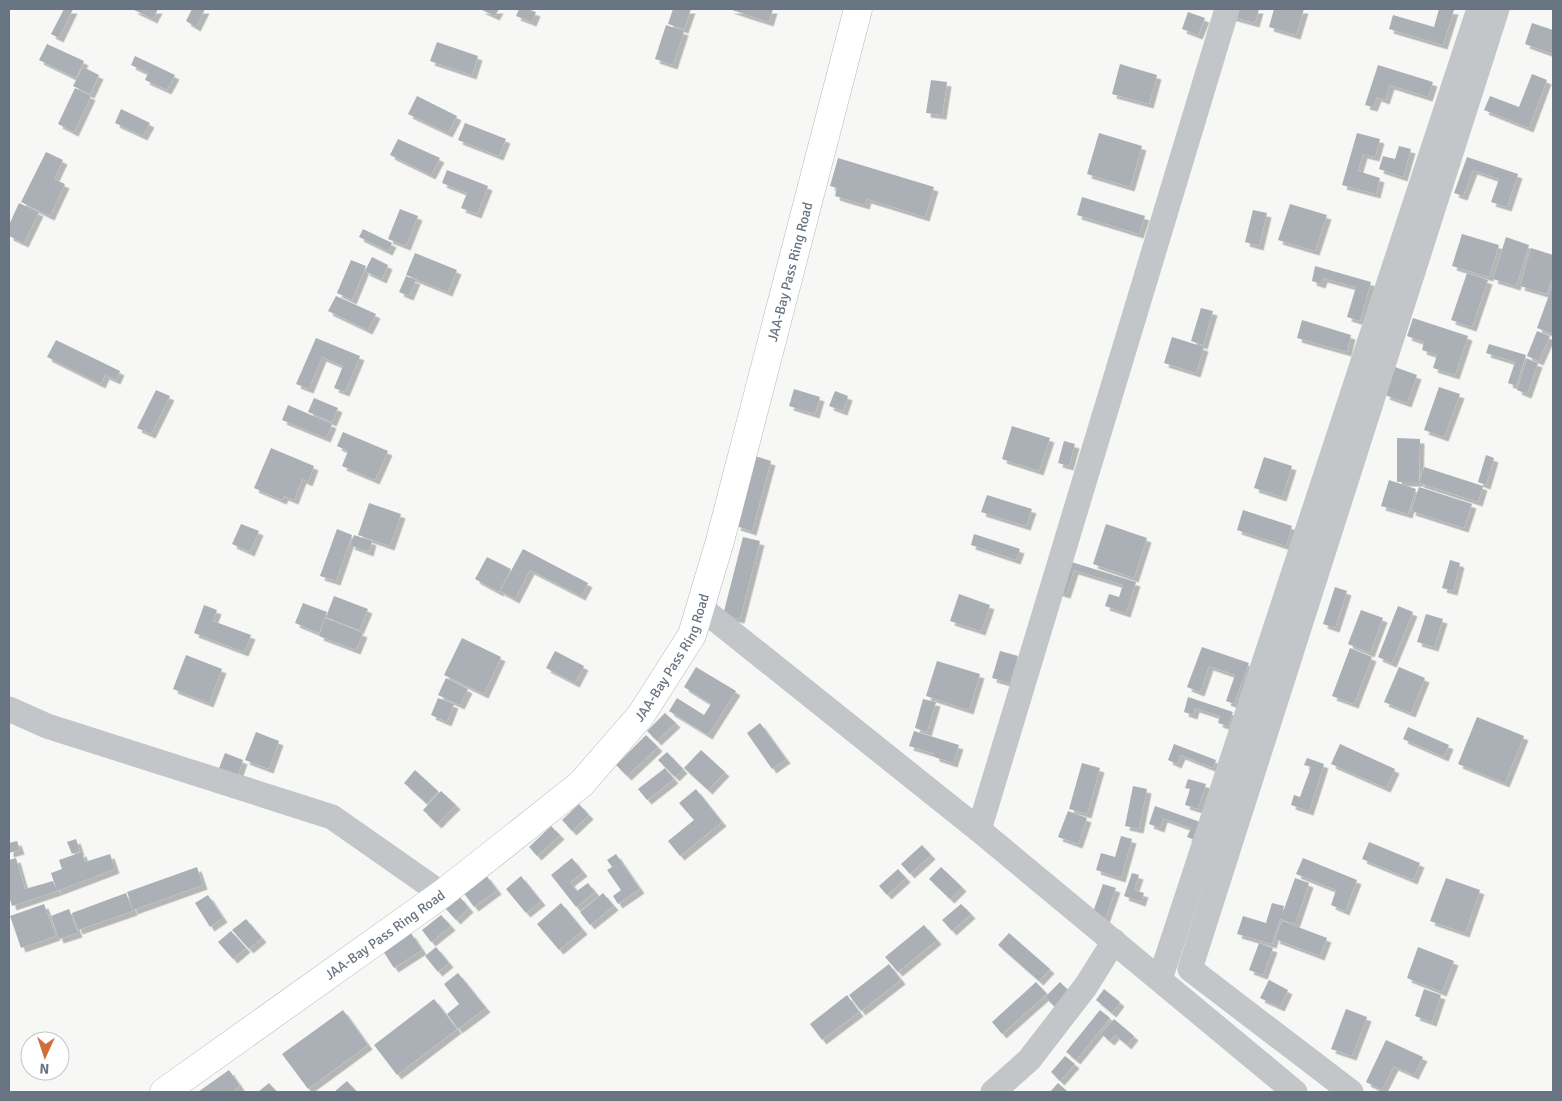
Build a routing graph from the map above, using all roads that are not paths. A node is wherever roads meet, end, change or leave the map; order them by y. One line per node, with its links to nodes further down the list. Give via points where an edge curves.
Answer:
1 (858, 9): 5 (highway, JAA-Bay Pass Ring Road, via 726,522)
2 (1227, 9): 7 (street)
3 (1479, 9): 10 (street)
4 (1497, 9): 14 (street, via 1190,970)
5 (700, 607): 7 (street); 8 (highway, JAA-Bay Pass Ring Road, via 692,635 640,716 581,784)
6 (9, 709): 8 (street, via 47,726 332,818)
7 (979, 830): 9 (street)
8 (442, 894): 11 (highway, JAA-Bay Pass Ring Road)
9 (1114, 941): 10 (street); 12 (street, via 1086,986 1029,1060)
10 (1160, 979): 13 (street)
11 (164, 1092)
12 (993, 1092)
13 (1295, 1092)
14 (1351, 1092)

